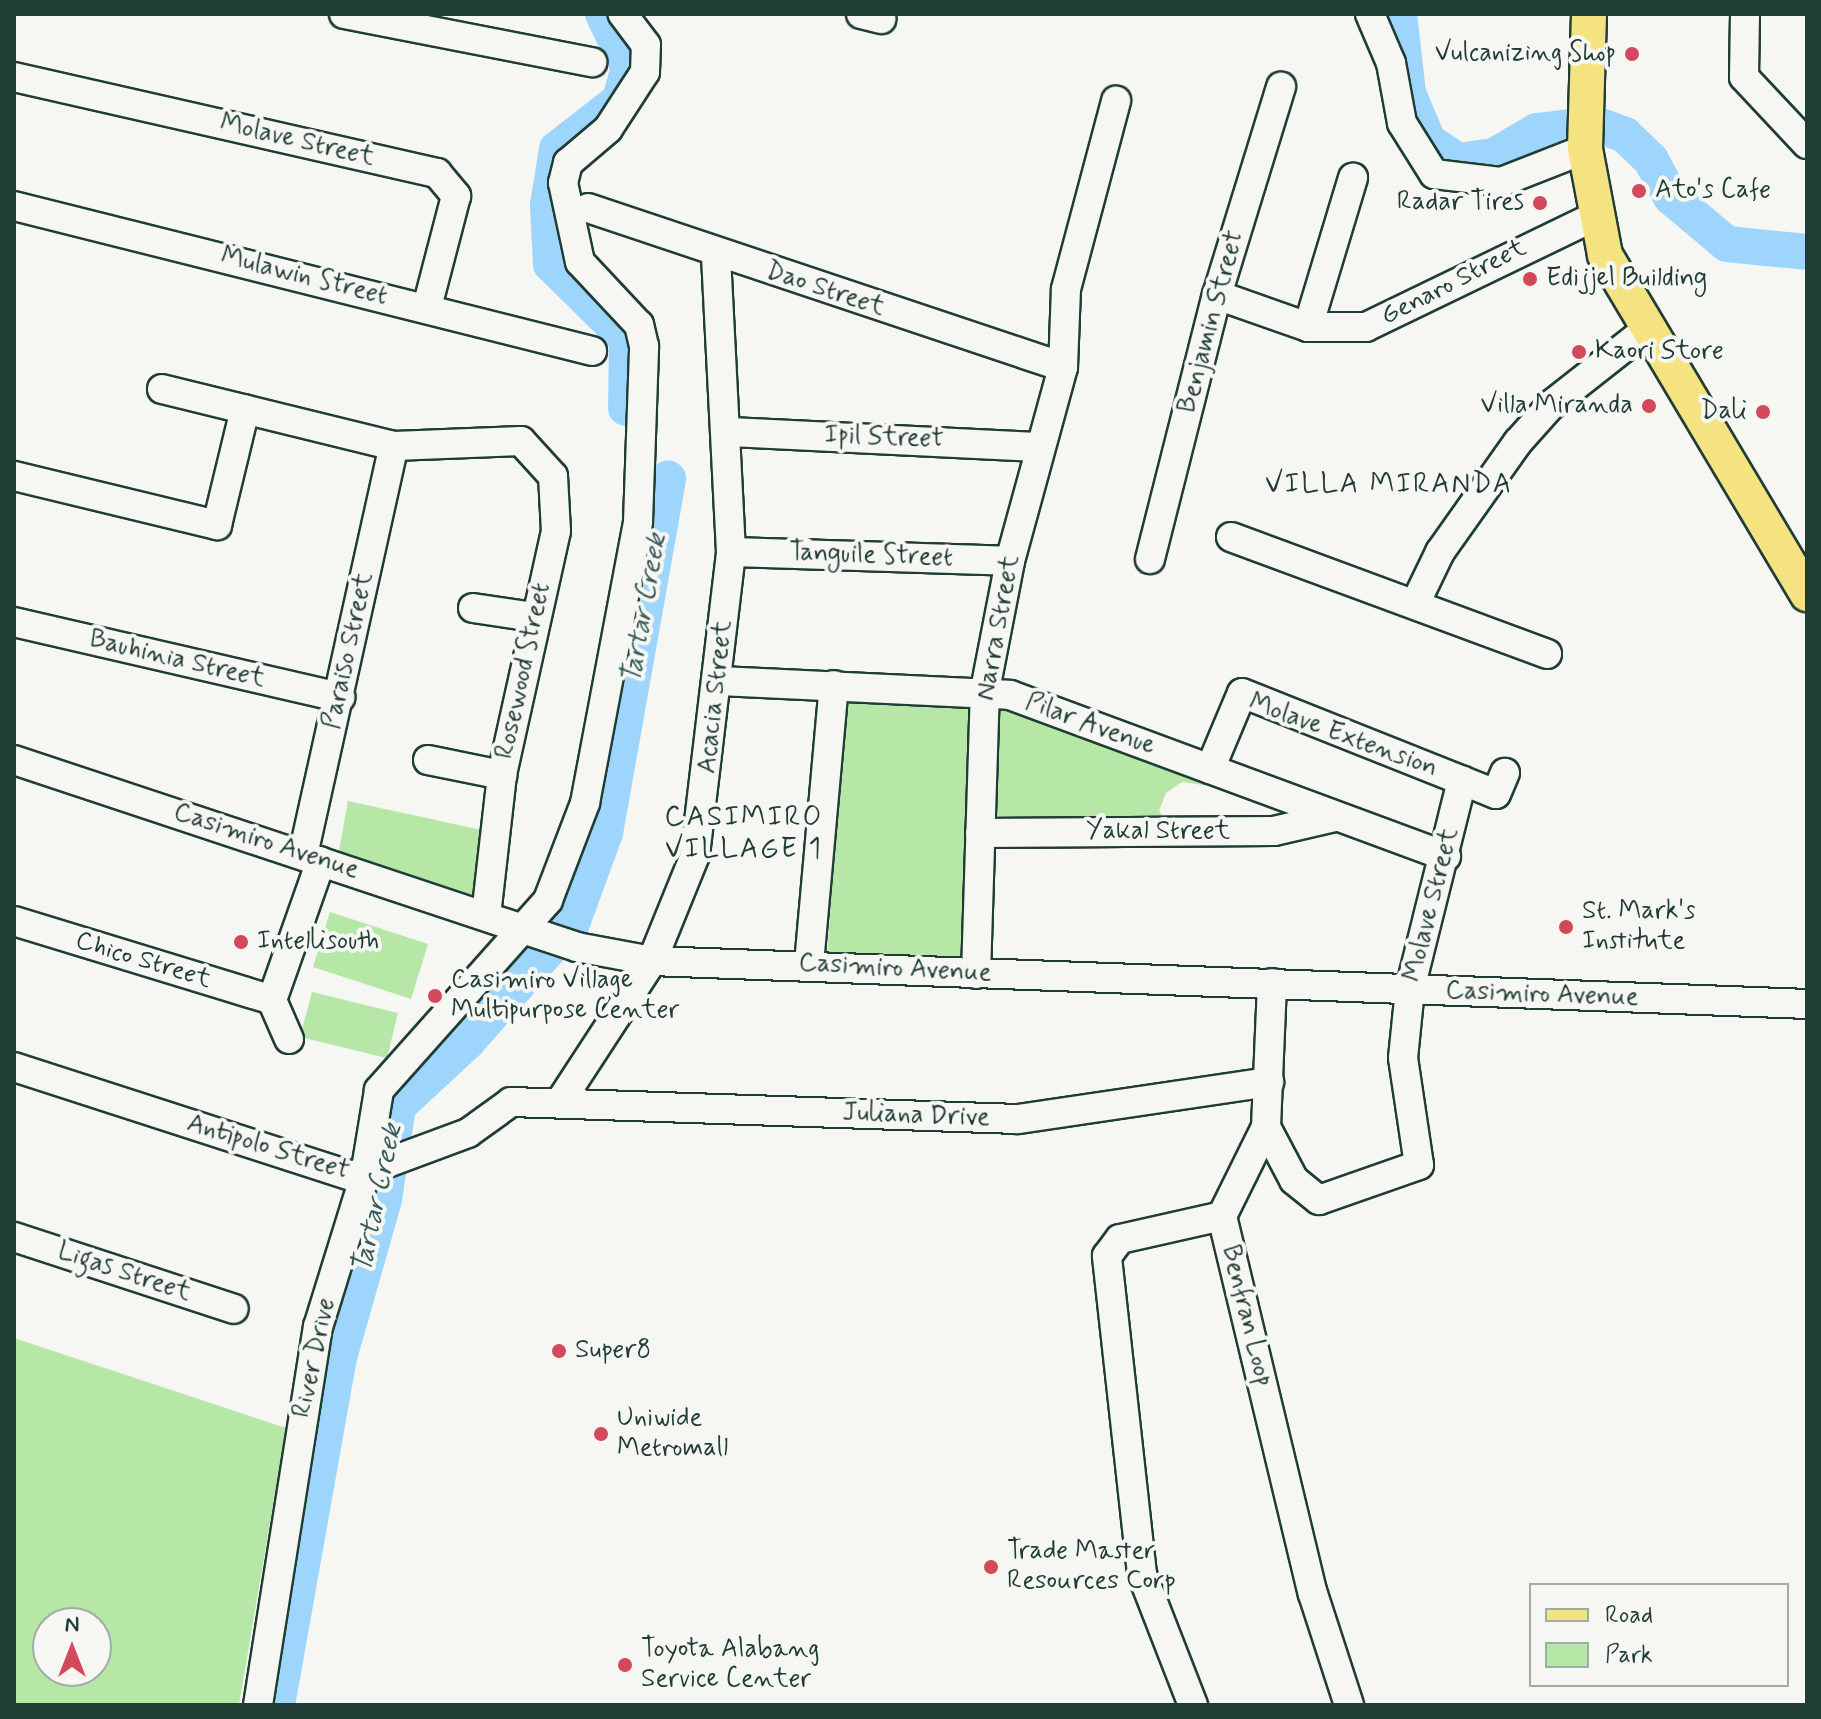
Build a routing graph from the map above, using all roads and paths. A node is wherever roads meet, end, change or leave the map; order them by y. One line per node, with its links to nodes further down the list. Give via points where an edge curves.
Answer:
1 (344, 14): 6 (street)
2 (623, 14): 56 (street, River Drive, via 646,45 645,72 608,129 568,163 563,183 580,262 639,325 644,473 585,803 565,867)
3 (1370, 14): 12 (street, via 1391,63 1402,123 1434,174 1501,182)
4 (1589, 14): 12 (main road)
5 (1745, 14): 11 (street, via 1744,77)
6 (465, 27): 7 (street)
7 (592, 62)
8 (14, 77): 19 (street, Molave Street, via 437,173 456,196)
9 (1281, 87): 18 (street, Benjamin Street)
10 (1116, 101): 23 (street, Narra Street, via 1066,289)
11 (1807, 144)
12 (1584, 145): 16 (main road)
13 (1353, 178): 20 (street)
14 (14, 206): 19 (street, Mulawin Street)
15 (588, 208): 17 (street, Dao Street)
16 (1596, 216): 20 (street, Genaro Street, via 1366,327); 21 (main road, via 1605,255)
17 (716, 255): 23 (street, Dao Street); 26 (street, Acacia Street)
18 (1217, 295): 20 (street, Genaro Street); 32 (street, Benjamin Street)
19 (427, 307): 22 (street, Mulawin Street)
20 (1308, 327)
21 (1646, 330): 34 (main road); 35 (street, via 1552,404 1518,442 1440,552)
22 (592, 351)
23 (1063, 367): 28 (street, Narra Street)
24 (162, 389): 25 (street)
25 (245, 409): 27 (street); 29 (street, via 217,525)
26 (729, 432): 28 (street, Ipil Street); 31 (street, Acacia Street)
27 (394, 446): 37 (street, Rosewood Street, via 521,441 553,476 558,503); 43 (street, Paraiso Street)
28 (1039, 447): 33 (street, Narra Street)
29 (14, 476)
30 (1231, 537): 35 (street)
31 (731, 552): 33 (street, Tanguile Street); 40 (street, Acacia Street)
32 (1150, 559)
33 (1010, 561): 42 (street, Narra Street)
34 (1807, 594)
35 (1415, 604): 39 (street)
36 (473, 608): 37 (street)
37 (534, 617): 48 (street, Rosewood Street)
38 (14, 622): 43 (street, Bauhinia Street)
39 (1547, 654)
40 (718, 681): 41 (street, Pilar Avenue); 57 (street, Acacia Street, via 695,855)
41 (834, 685): 42 (street, Pilar Avenue); 58 (street)
42 (985, 690): 46 (street, Pilar Avenue); 51 (street, Narra Street)
43 (340, 697): 53 (street, Paraiso Street)
44 (14, 760): 53 (street, Casimiro Avenue)
45 (428, 760): 48 (street)
46 (1210, 769): 49 (street, Molave Extension, via 1242,693); 50 (street, Pilar Avenue)
47 (1505, 773): 49 (street, Molave Extension, via 1496,794)
48 (502, 775): 54 (street, Rosewood Street)
49 (1462, 780): 52 (street, Molave Street)
50 (1335, 817): 51 (street, Yakal Street, via 1274,831); 52 (street, Pilar Avenue)
51 (980, 833): 59 (street, Narra Street)
52 (1446, 856): 61 (street, Molave Street)
53 (312, 858): 54 (street, Casimiro Avenue); 62 (street, Paraiso Street)
54 (486, 915): 56 (street, Casimiro Avenue)
55 (14, 921): 62 (street, Chico Street)
56 (534, 932): 57 (street, Casimiro Avenue, via 577,947); 69 (street, River Drive, via 392,1069 379,1090)
57 (652, 961): 58 (street, Casimiro Avenue); 67 (street, Acacia Street)
58 (809, 964): 59 (street, Casimiro Avenue)
59 (976, 974): 60 (street, Casimiro Avenue)
60 (1272, 983): 61 (street, Casimiro Avenue); 66 (street)
61 (1410, 989): 63 (street, Casimiro Avenue); 68 (street, Molave Street, via 1403,1058 1419,1157 1413,1172 1319,1200 1294,1180)
62 (272, 1000): 64 (street)
63 (1807, 1004)
64 (289, 1039)
65 (14, 1067): 69 (street, Antipolo Street)
66 (1269, 1082): 67 (street, Juliana Drive, via 1018,1119); 68 (street)
67 (560, 1102): 69 (street, Antipolo Street, via 511,1102 468,1133)
68 (1266, 1127): 70 (street)
69 (372, 1172): 73 (street, River Drive, via 318,1327)
70 (1222, 1216): 74 (street, Benfran Loop, via 1120,1239 1107,1256 1142,1574); 75 (street, Benfran Loop, via 1313,1594)
71 (14, 1237): 72 (street, Ligas Street)
72 (234, 1309)
73 (258, 1705)
74 (1193, 1705)
75 (1349, 1705)

